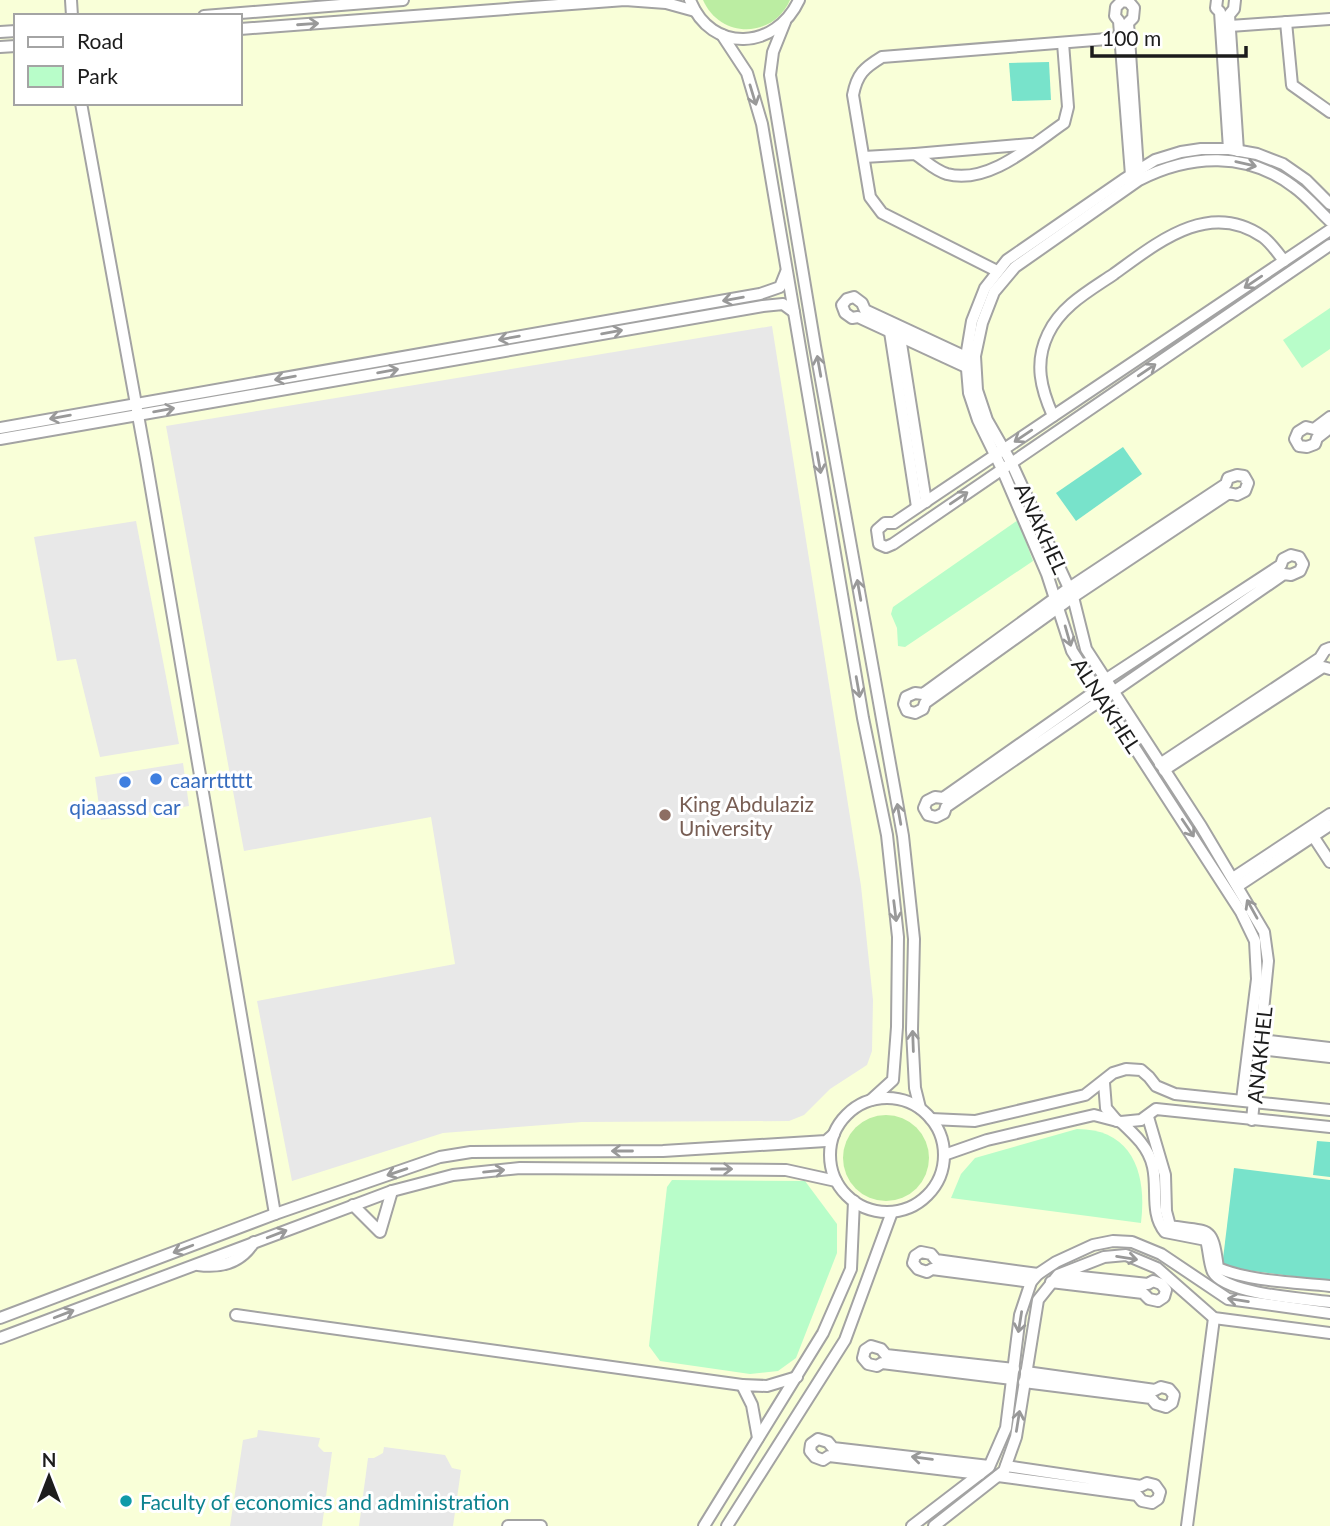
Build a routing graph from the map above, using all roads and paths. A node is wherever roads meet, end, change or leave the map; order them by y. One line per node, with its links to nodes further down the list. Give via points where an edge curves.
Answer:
1 (403, 0): 6 (street)
2 (799, 0): 8 (street)
3 (1217, 0): 18 (street)
4 (1235, 0): 10 (street)
5 (692, 6): 11 (street, one-way to 5, via 625,0); 12 (street, via 706,25)
6 (229, 14)
7 (1330, 19): 9 (street)
8 (785, 22): 12 (street, via 755,38); 61 (street, one-way to 8, via 912,1030 914,939 903,835 770,75)
9 (1286, 22): 10 (street); 16 (street, via 1292,85)
10 (1230, 26): 18 (street)
11 (242, 29)
12 (722, 35): 27 (street, one-way to 27, via 747,73 762,124)
13 (1120, 38): 14 (street); 21 (street); 21 (street, via 1116,7 1129,2 1135,8 1128,23)
14 (1063, 43): 17 (street, via 1068,115); 20 (street, via 882,57 869,64 856,78 853,94)
15 (81, 105): 32 (street)
16 (1330, 113)
17 (1033, 144): 19 (street); 19 (street, via 988,173 972,175 949,175)
18 (1234, 150): 21 (street, ALNAKHEL, via 1181,152); 22 (street, ALNAKHEL, via 1283,164)
19 (915, 154): 20 (street)
20 (863, 157): 28 (street, via 870,197 882,213)
21 (1135, 172): 28 (street, ALNAKHEL)
22 (1330, 204)
23 (1330, 221): 38 (street, one-way to 23, via 977,390 975,356 994,292 1024,260 1139,180 1161,169 1208,159 1236,161 1272,173)
24 (1330, 230): 26 (street)
25 (1330, 245): 39 (street, one-way to 25)
26 (1284, 261): 33 (street, one-way to 33); 33 (street, via 1265,238 1227,224 1203,224 1165,238 1058,317 1040,362 1041,390)
27 (787, 269): 29 (street); 32 (street, one-way to 32, via 780,287 760,294)
28 (997, 271): 31 (street, ALNAKHEL, via 972,321)
29 (794, 312): 32 (street, one-way to 29, via 763,306 783,304); 59 (street, one-way to 59, via 887,835 898,937 892,1080)
30 (895, 334): 31 (street); 31 (street, via 852,318 842,305 854,297 865,310); 40 (street)
31 (966, 362): 38 (street, ALNAKHEL, via 978,420)
32 (136, 409): 35 (street, one-way to 35); 37 (street); 75 (street)
33 (1053, 416): 38 (street, one-way to 38)
34 (1330, 416): 36 (street, via 1314,429 1298,432 1295,439 1299,446 1307,447)
35 (0, 428)
36 (1330, 428)
37 (0, 439)
38 (999, 452): 39 (street, ALNAKHEL); 40 (street)
39 (1007, 465): 40 (street, one-way to 39, via 877,530 879,544 893,544); 41 (street, ANAKHEL); 42 (street, ALNAKHEL)
40 (922, 504)
41 (1071, 592): 41 (street, via 1229,493 1245,491 1248,483 1244,476 1228,478 1226,484); 42 (street); 45 (street, ANAKHEL, via 1086,649)
42 (1058, 603): 42 (street, via 923,694 906,697 907,711 923,709); 47 (street, ALNAKHEL, one-way to 47, via 1072,651)
43 (1330, 648): 48 (street)
44 (1330, 669): 48 (street, via 1323,667)
45 (1105, 680): 46 (street, ANAKHEL); 46 (street, via 1281,565 1283,559 1299,557 1300,571 1284,574); 47 (street)
46 (1111, 691): 47 (street); 48 (street, ANAKHEL)
47 (1100, 695): 47 (street, via 943,798 927,801 928,815 944,813 946,807); 60 (street, ALNAKHEL, one-way to 60, via 1206,856 1255,941 1257,978)
48 (1162, 767): 53 (street, ANAKHEL)
49 (1330, 814): 53 (street)
50 (1330, 825): 51 (street)
51 (1313, 836): 52 (street); 53 (street)
52 (1330, 862)
53 (1236, 882): 54 (street, ANAKHEL, one-way to 53, via 1266,942)
54 (1260, 1045): 55 (street); 56 (street); 60 (street, ANAKHEL)
55 (1330, 1048)
56 (1330, 1057)
57 (1104, 1083): 58 (street, via 1113,1073 1126,1069 1141,1070); 64 (street, via 1085,1095 975,1121); 66 (street, via 1106,1108)
58 (1156, 1086): 60 (street, via 1175,1094); 63 (street, via 1159,1098)
59 (871, 1100): 61 (street, via 896,1099); 68 (street, via 848,1113)
60 (1248, 1101): 62 (street); 65 (street, ANAKHEL)
61 (920, 1108): 64 (street)
62 (1330, 1110)
63 (1152, 1113): 65 (street); 66 (street, via 1141,1120); 78 (street, via 1170,1226 1203,1230 1211,1236 1218,1268 1245,1276)
64 (931, 1119): 69 (street, via 941,1136)
65 (1252, 1120): 67 (street)
66 (1119, 1121): 69 (street, via 1094,1115); 79 (street, via 1142,1142 1153,1166 1158,1224 1165,1232 1206,1240 1212,1270 1219,1280 1254,1293)
67 (1330, 1127)
68 (834, 1134): 70 (street, via 830,1149); 75 (street, one-way to 75, via 826,1141 663,1151 471,1152 440,1157)
69 (944, 1155): 74 (street, via 929,1194)
70 (836, 1181): 71 (street, one-way to 70, via 453,1175 520,1168 786,1170); 72 (street)
71 (392, 1191): 73 (street); 73 (street, via 380,1232)
72 (854, 1202): 74 (street); 87 (street, via 851,1269 823,1333)
73 (353, 1205): 85 (street, one-way to 73)
74 (892, 1212): 98 (street, via 845,1340)
75 (275, 1214): 82 (street, one-way to 82)
76 (1035, 1278): 76 (street, via 936,1260 922,1252 913,1263 927,1272); 80 (street, one-way to 76, via 1228,1299 1161,1254 1132,1242 1093,1245 1056,1262); 86 (street, one-way to 86, via 1020,1315)
77 (1054, 1279): 77 (street, via 1143,1293 1158,1301 1166,1290 1153,1281); 83 (street, one-way to 83, via 1104,1257 1126,1255 1157,1268); 88 (street, via 1038,1300)
78 (1330, 1286)
79 (1330, 1302)
80 (1330, 1313)
81 (236, 1315): 89 (street)
82 (0, 1318)
83 (1214, 1318): 84 (street); 101 (street)
84 (1330, 1333)
85 (0, 1338)
86 (1013, 1374): 86 (street, via 886,1355 871,1346 863,1358 877,1366); 91 (street, via 1006,1428)
87 (797, 1377): 89 (street, via 767,1387); 90 (street)
88 (1025, 1377): 88 (street, via 1151,1398 1166,1407 1174,1395 1161,1387); 92 (street, one-way to 88, via 1016,1437)
89 (742, 1385): 90 (street, via 752,1405)
90 (758, 1438): 97 (street)
91 (989, 1466): 93 (street); 93 (street, one-way to 93, via 833,1448 818,1440 811,1444 810,1451 823,1460 829,1456)
92 (1006, 1466): 94 (street); 94 (street, via 1141,1486 1147,1483 1160,1492 1152,1503 1137,1495)
93 (980, 1474): 99 (street)
94 (998, 1476): 100 (street)
95 (508, 1526): 96 (street)
96 (541, 1526)
97 (704, 1526)
98 (726, 1526)
99 (912, 1526)
100 (934, 1526)
101 (1187, 1526)

